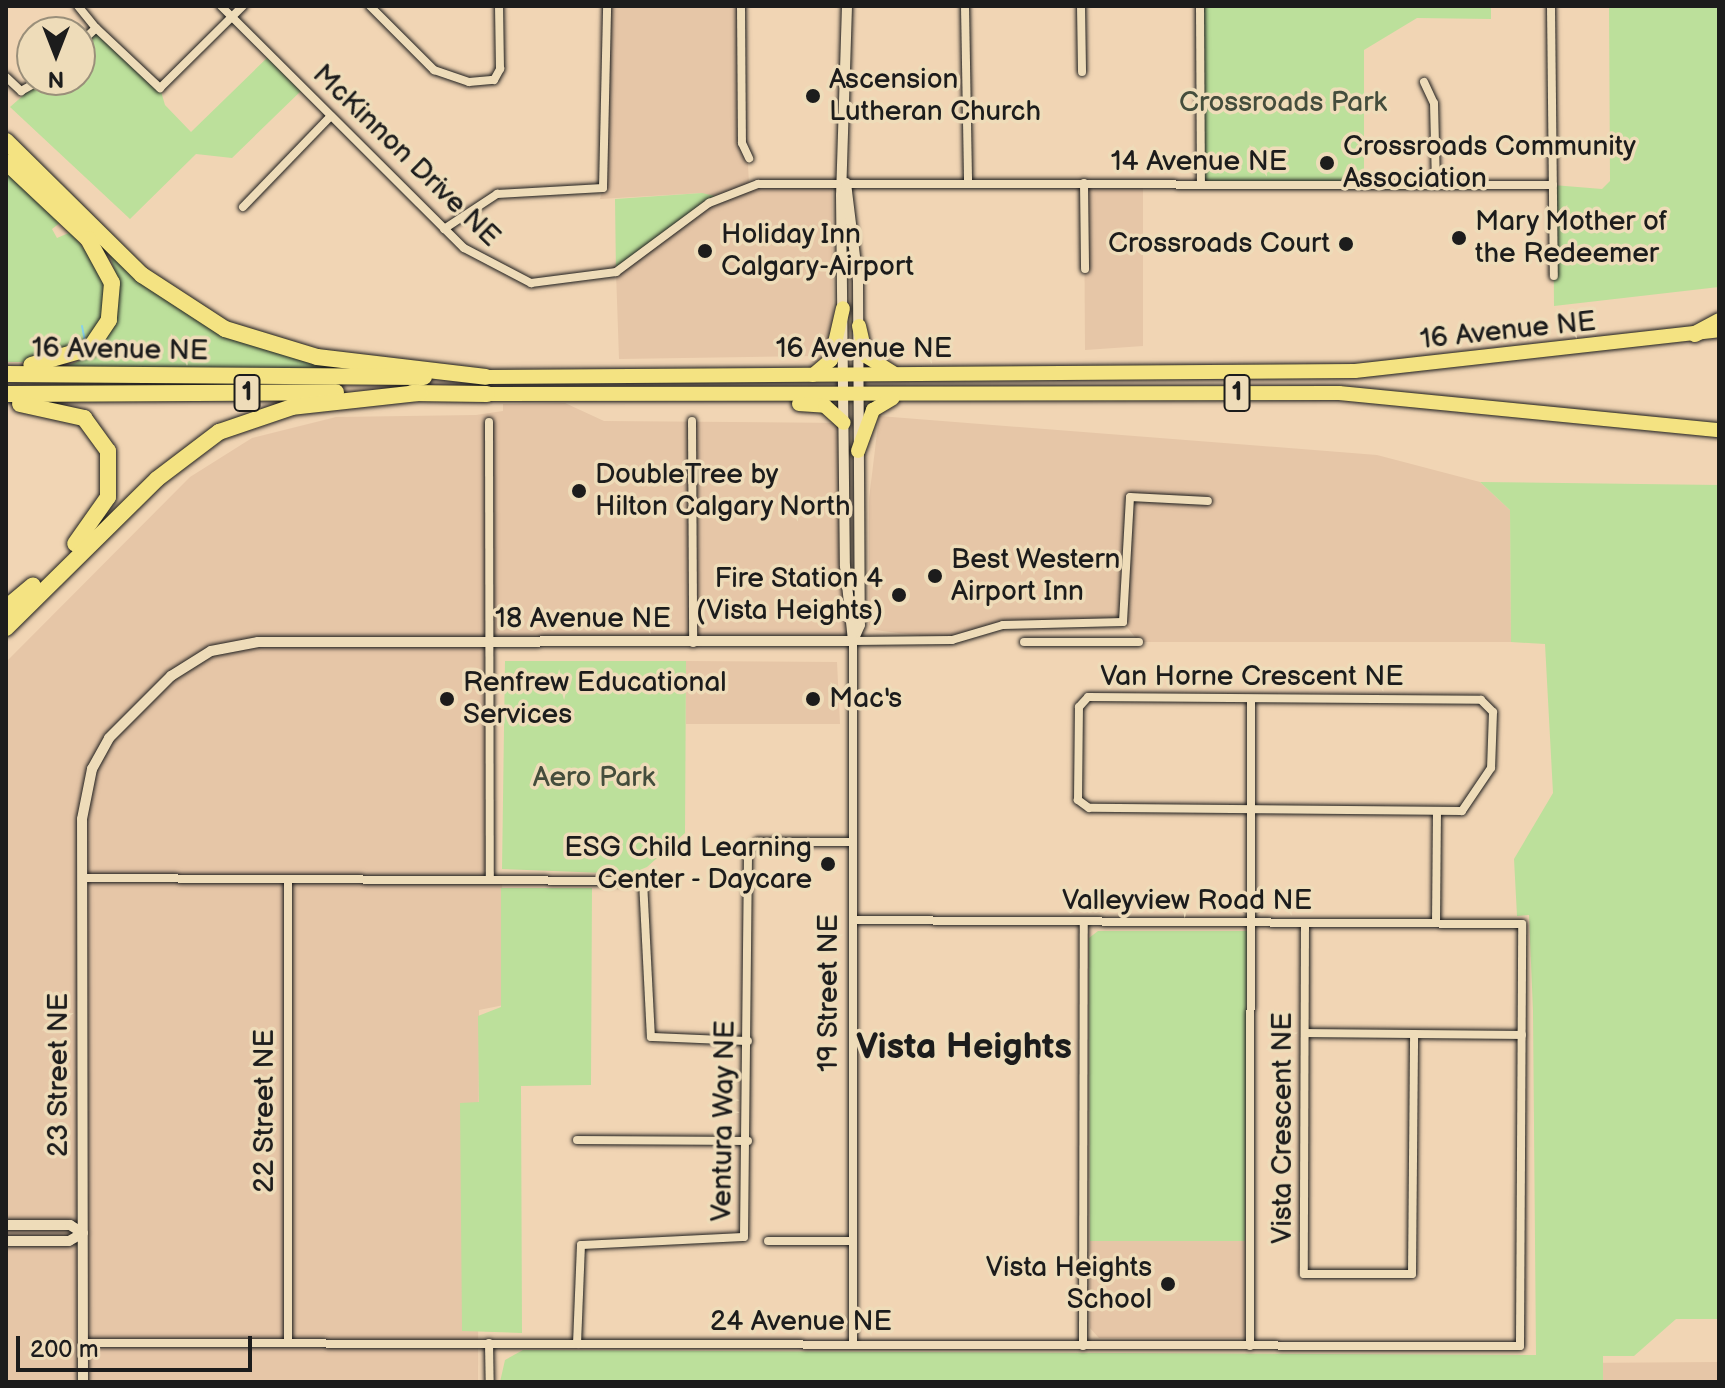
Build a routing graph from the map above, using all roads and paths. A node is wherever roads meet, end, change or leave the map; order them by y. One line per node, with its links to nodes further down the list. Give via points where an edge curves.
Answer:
1 (221, 6): 12 (street, McKinnon Drive NE)
2 (243, 6): 12 (street)
3 (370, 6): 4 (street, via 434,70 469,82 494,80 500,69)
4 (499, 6)
5 (607, 6): 27 (street, via 603,188 497,194)
6 (741, 6): 18 (street, via 742,143)
7 (847, 6): 20 (street, 19 Street NE)
8 (965, 6): 21 (street)
9 (1081, 6): 14 (street)
10 (1200, 6): 23 (street)
11 (1551, 6): 25 (street)
12 (232, 17): 13 (street, via 160,88); 16 (street, McKinnon Drive NE)
13 (96, 28)
14 (1082, 72)
15 (1424, 82): 24 (street, via 1434,103)
16 (330, 117): 26 (street); 27 (street, McKinnon Drive NE)
17 (6, 141): 40 (highway, via 142,275 225,329 317,357)
18 (749, 158)
19 (6, 162): 35 (highway, via 94,246 113,294 105,330 81,355)
20 (846, 183): 21 (street, 14 Avenue NE); 27 (street, McKinnon Drive NE, via 734,190 628,266 573,283 507,275); 30 (street, 19 Street NE); 32 (street, 19 Street NE)
21 (968, 183): 22 (street, 14 Avenue NE)
22 (1084, 183): 23 (street, 14 Avenue NE); 28 (street)
23 (1201, 183): 24 (street, 14 Avenue NE)
24 (1436, 185): 25 (street, 14 Avenue NE)
25 (1553, 185): 29 (street)
26 (243, 207)
27 (444, 229)
28 (1085, 269)
29 (1554, 276)
30 (843, 308): 37 (highway, via 831,360); 38 (street, 19 Street NE)
31 (1719, 321): 34 (highway)
32 (859, 326): 38 (street, 19 Street NE); 39 (highway, via 866,356)
33 (1719, 330): 34 (highway, 16 Avenue NE / 1)
34 (1695, 334): 39 (highway, 16 Avenue NE / 1, via 1391,369)
35 (6, 366)
36 (6, 374): 40 (highway, 16 Avenue NE / 1)
37 (813, 375): 38 (highway, 16 Avenue NE / 1); 40 (highway, 16 Avenue NE / 1)
38 (852, 375): 39 (highway, 16 Avenue NE / 1); 45 (street, 19 Street NE)
39 (897, 375)
40 (486, 377)
41 (419, 393): 42 (highway, 16 Avenue NE / 1); 43 (highway, 16 Avenue NE / 1); 55 (highway, via 292,407 219,432 157,479)
42 (6, 394)
43 (487, 394): 44 (highway, 16 Avenue NE / 1)
44 (700, 395): 45 (highway, 16 Avenue NE / 1); 50 (highway, via 716,403 825,406)
45 (851, 395): 46 (highway, 16 Avenue NE / 1); 50 (street, 19 Street NE); 52 (street, 19 Street NE)
46 (902, 396): 51 (highway, 16 Avenue NE / 1, via 1339,393); 52 (highway, via 873,410)
47 (6, 404): 54 (highway, via 84,418 104,441 112,474 93,525)
48 (692, 421): 60 (street)
49 (489, 422): 59 (street)
50 (844, 423): 56 (street, 19 Street NE)
51 (1719, 430)
52 (858, 451): 56 (street, 19 Street NE, via 860,625)
53 (1208, 501): 56 (street, 18 Avenue NE, via 1130,497 1123,622 1003,625 952,640)
54 (6, 608)
55 (6, 628)
56 (853, 641): 60 (street, 18 Avenue NE); 65 (street, 19 Street NE)
57 (1024, 642): 58 (street)
58 (1139, 642)
59 (490, 643): 60 (street, 18 Avenue NE); 62 (street, 18 Avenue NE, via 258,642 211,651 171,676 117,729); 68 (street)
60 (693, 643)
61 (1251, 699): 63 (street); 63 (street, Van Horne Crescent NE, via 1088,697 1079,704 1078,800 1085,807); 64 (street, Van Horne Crescent NE, via 1486,701 1493,712 1487,780 1467,809)
62 (92, 769): 66 (street, 23 Street NE, via 82,819)
63 (1251, 809): 64 (street, Van Horne Crescent NE); 71 (street)
64 (1437, 811): 73 (street)
65 (853, 842): 69 (street, 19 Street NE); 77 (street, Ventura Way NE, via 751,845)
66 (84, 878): 67 (street); 81 (street, 23 Street NE)
67 (288, 880): 68 (street); 85 (street, 22 Street NE)
68 (490, 880): 77 (street, via 643,881 651,1037)
69 (853, 920): 70 (street, Valleyview Road NE); 84 (street, 19 Street NE)
70 (1084, 922): 71 (street, Valleyview Road NE); 90 (street)
71 (1250, 923): 72 (street, Valleyview Road NE); 91 (street)
72 (1305, 923): 73 (street, Valleyview Road NE); 74 (street, Vista Crescent NE)
73 (1436, 923): 76 (street, Valleyview Road NE, via 1522,924)
74 (1305, 1033): 75 (street); 75 (street, Vista Crescent NE, via 1304,1274 1412,1274)
75 (1414, 1034): 76 (street)
76 (1522, 1035): 91 (street, 24 Avenue NE, via 1520,1346)
77 (748, 1041): 79 (street, Ventura Way NE)
78 (577, 1140): 79 (street)
79 (748, 1141): 88 (street, Ventura Way NE, via 744,1237 581,1245)
80 (6, 1225): 81 (street, via 70,1225)
81 (83, 1233): 82 (street, via 69,1241); 86 (street, 23 Street NE)
82 (6, 1241)
83 (768, 1241): 84 (street)
84 (852, 1241): 89 (street, 19 Street NE)
85 (288, 1342): 86 (street, 24 Avenue NE); 87 (street, 24 Avenue NE)
86 (82, 1343): 92 (street, 23 Street NE)
87 (489, 1343): 88 (street, 24 Avenue NE); 93 (street)
88 (577, 1344): 89 (street, 24 Avenue NE)
89 (853, 1344): 90 (street, 24 Avenue NE)
90 (1083, 1346): 91 (street, 24 Avenue NE)
91 (1250, 1346)
92 (83, 1382)
93 (490, 1382)

